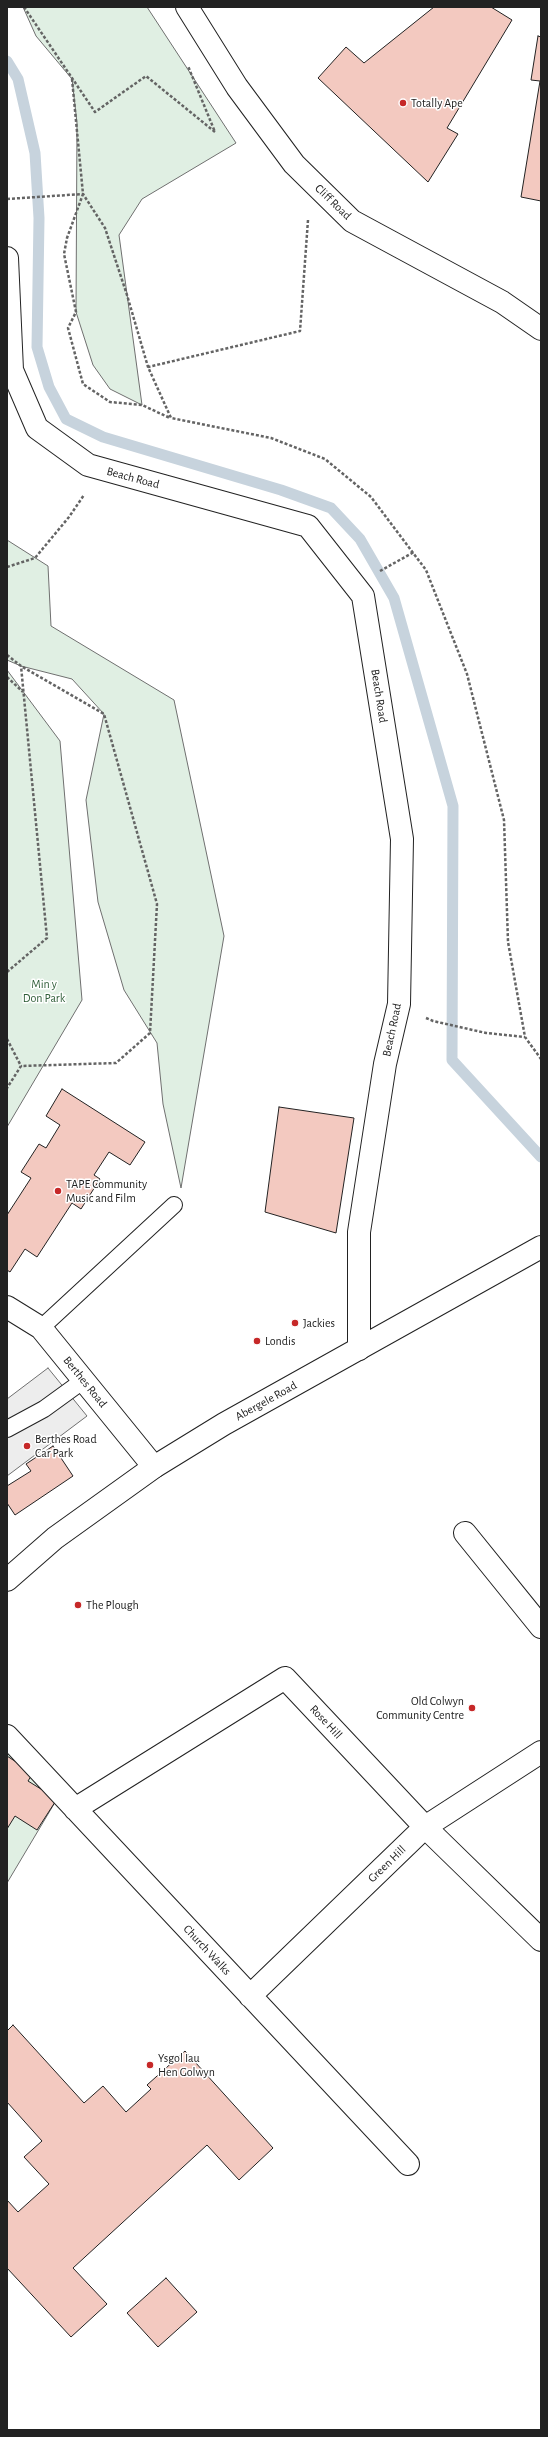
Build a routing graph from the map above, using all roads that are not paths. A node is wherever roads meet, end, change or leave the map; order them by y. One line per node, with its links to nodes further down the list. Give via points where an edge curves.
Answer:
1 (187, 7): 3 (street, Cliff Road, via 237,87 294,164 352,221 502,302)
2 (7, 258): 8 (street, Beach Road, via 12,370 37,428 88,465 308,526 363,596 402,839 399,1004 384,1064 359,1232)
3 (541, 329)
4 (174, 1204): 7 (lane)
5 (541, 1247): 8 (street, Abergele Road)
6 (7, 1307): 7 (street, Berthes Road)
7 (41, 1328): 9 (street, Berthes Road)
8 (359, 1349): 11 (street, Abergele Road, via 224,1424)
9 (84, 1380): 10 (lane, via 44,1409); 11 (street, Berthes Road)
10 (7, 1429)
11 (154, 1467): 13 (street, Abergele Road, via 55,1538)
12 (465, 1533): 14 (street)
13 (7, 1580)
14 (541, 1627)
15 (7, 1736): 17 (street, Church Walks)
16 (541, 1752): 18 (street, Green Hill)
17 (75, 1809): 18 (street, Rose Hill, via 285,1678); 20 (street, Church Walks)
18 (425, 1827): 19 (street, Rose Hill); 20 (street, Green Hill)
19 (541, 1940)
20 (250, 1996): 21 (street, Church Walks)
21 (408, 2164)

